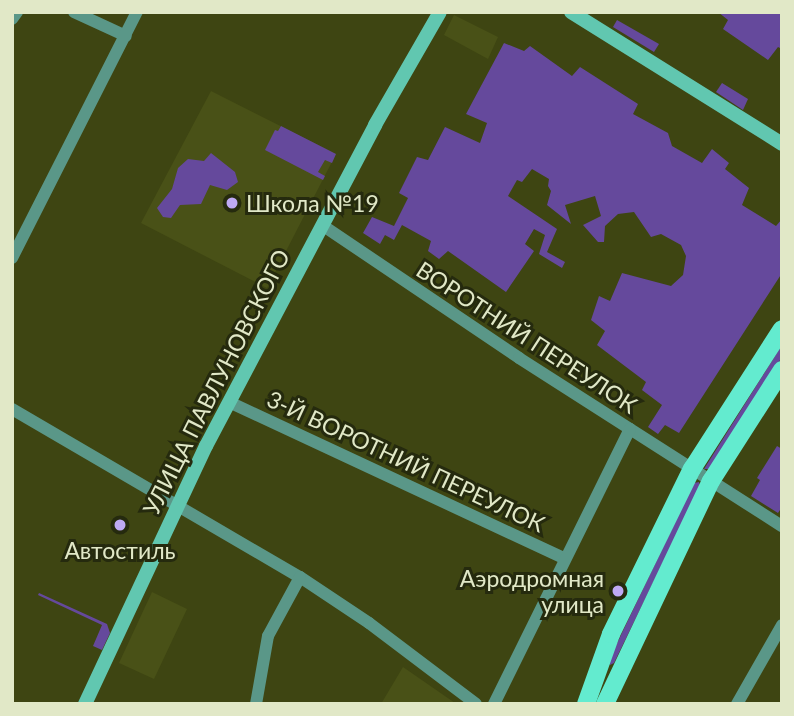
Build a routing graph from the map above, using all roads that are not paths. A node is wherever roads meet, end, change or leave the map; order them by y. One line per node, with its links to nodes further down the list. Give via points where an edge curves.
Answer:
1 (17, 12): 6 (street)
2 (74, 12): 7 (street)
3 (137, 12): 7 (street)
4 (440, 12): 9 (street, УЛИЦА ПАВЛУНОВСКОГО)
5 (571, 12): 8 (street)
6 (12, 19)
7 (126, 36): 10 (street)
8 (782, 144)
9 (322, 225): 13 (street, УЛИЦА ПАВЛУНОВСКОГО); 15 (street, ВОРОТНИЙ ПЕРЕУЛОК)
10 (12, 258)
11 (782, 329): 16 (main road)
12 (782, 370): 17 (main road)
13 (229, 402): 18 (street, УЛИЦА ПАВЛУНОВСКОГО); 20 (street, 3-Й ВОРОТНИЙ ПЕРЕУЛОК)
14 (12, 409): 18 (street)
15 (630, 429): 16 (street, ВОРОТНИЙ ПЕРЕУЛОК); 20 (street)
16 (692, 469): 17 (street, ВОРОТНИЙ ПЕРЕУЛОК); 23 (main road)
17 (711, 481): 19 (street, ВОРОТНИЙ ПЕРЕУЛОК); 24 (main road)
18 (178, 505): 21 (street); 25 (street, УЛИЦА ПАВЛУНОВСКОГО)
19 (782, 526)
20 (565, 559): 28 (street)
21 (300, 577): 26 (street, via 268,636); 27 (street)
22 (782, 625): 32 (street)
23 (600, 660): 24 (main road, via 609,675); 29 (main road); 30 (main road)
24 (620, 672): 31 (main road)
25 (85, 704)
26 (256, 704)
27 (477, 704)
28 (494, 704)
29 (578, 704)
30 (586, 704)
31 (605, 704)
32 (737, 704)

